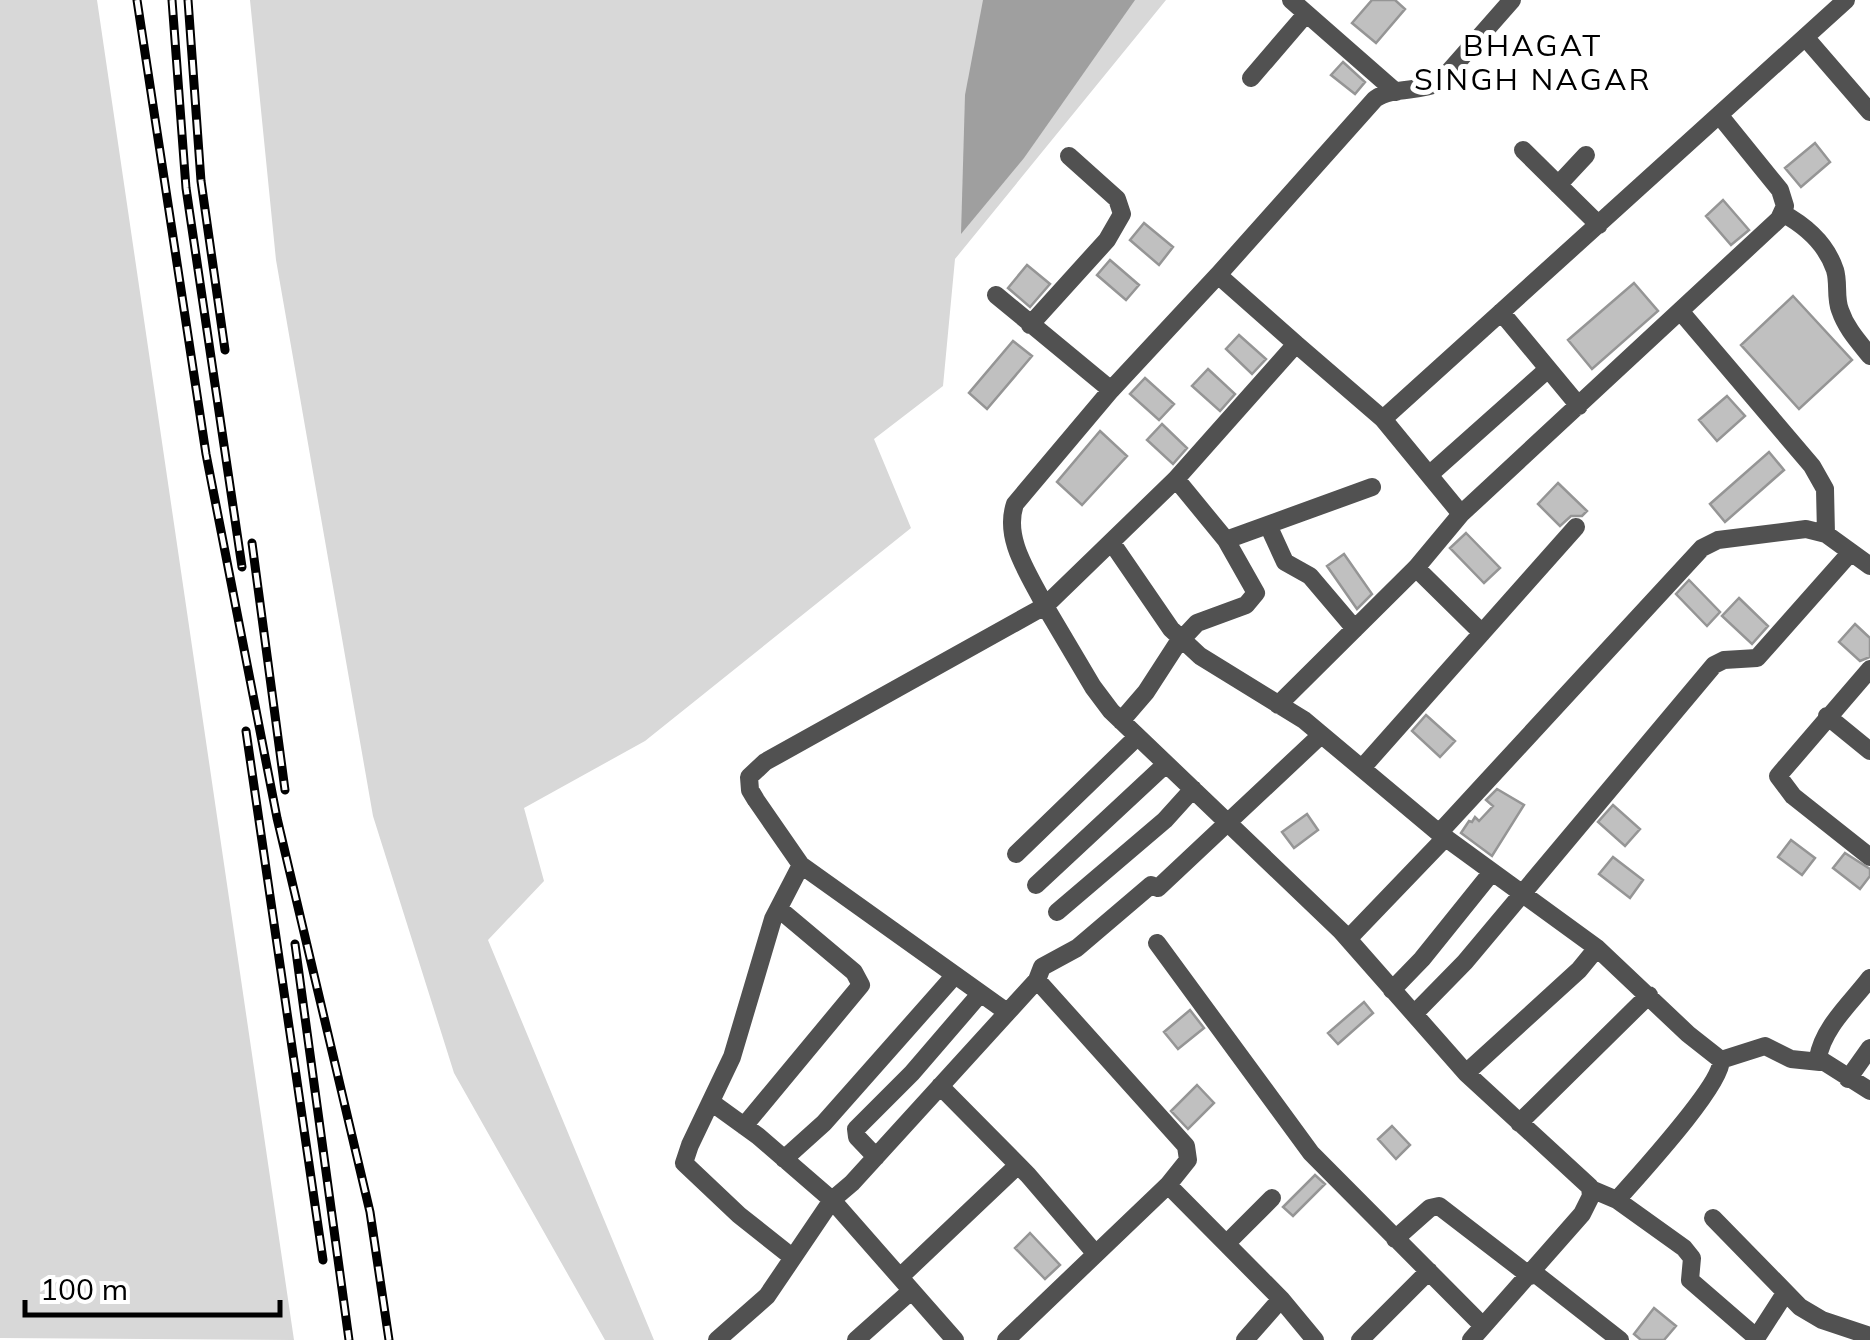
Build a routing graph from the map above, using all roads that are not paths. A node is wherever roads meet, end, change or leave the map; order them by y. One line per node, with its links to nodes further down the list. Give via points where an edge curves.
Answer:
1 (1291, 0): 4 (street)
2 (1846, 0): 5 (street)
3 (1500, 4): 7 (street, via 1439,83)
4 (1306, 14): 6 (street); 7 (street)
5 (1806, 38): 8 (street); 9 (street)
6 (1251, 78)
7 (1396, 92): 16 (street, via 1375,100)
8 (1870, 112)
9 (1720, 116): 14 (street, via 1780,190); 15 (street)
10 (1523, 150): 13 (street)
11 (1586, 154): 13 (street)
12 (1069, 156): 20 (street, via 1117,199 1122,214 1107,240)
13 (1558, 185): 15 (street)
14 (1782, 212): 19 (street); 22 (street, via 1821,244 1836,272 1845,324)
15 (1599, 225): 18 (street)
16 (1218, 275): 21 (street); 24 (street)
17 (996, 295): 20 (street)
18 (1502, 312): 23 (street); 26 (street)
19 (1681, 312): 25 (street); 33 (street, via 1812,466 1825,489)
20 (1030, 324): 24 (street)
21 (1296, 344): 26 (street); 28 (street)
22 (1870, 356)
23 (1548, 369): 25 (street); 27 (street)
24 (1112, 390): 39 (street, via 1022,493 1010,520)
25 (1578, 406): 30 (street)
26 (1383, 419): 27 (street)
27 (1429, 475): 30 (street)
28 (1176, 479): 34 (street); 35 (street)
29 (1372, 487): 31 (street)
30 (1461, 514): 38 (street)
31 (1268, 525): 34 (street); 40 (street, via 1285,562 1310,576)
32 (1576, 528): 41 (street)
33 (1826, 534): 36 (street); 54 (street, via 1787,529 1702,548)
34 (1226, 540): 42 (street, via 1251,580 1254,598 1207,617)
35 (1112, 543): 39 (street); 42 (street)
36 (1852, 552): 37 (street); 60 (street, via 1757,658 1714,665)
37 (1870, 566)
38 (1416, 568): 40 (street); 41 (street)
39 (1044, 606): 46 (street, via 1092,688); 57 (street, via 754,771 750,790)
40 (1355, 629): 44 (street)
41 (1482, 633): 51 (street)
42 (1181, 639): 44 (street); 46 (street)
43 (1870, 669): 45 (street)
44 (1278, 705): 47 (street)
45 (1827, 716): 49 (street); 56 (street, via 1778,776 1792,796)
46 (1121, 721): 48 (street)
47 (1321, 734): 51 (street); 53 (street)
48 (1136, 737): 50 (street); 55 (street)
49 (1870, 751)
50 (1166, 764): 52 (street); 59 (street)
51 (1362, 768): 54 (street)
52 (1193, 789): 53 (street); 62 (street)
53 (1230, 821): 63 (street); 68 (street, via 1158,888 1151,886 1077,948 1042,968)
54 (1441, 835): 58 (street); 63 (street)
55 (1016, 854)
56 (1870, 857)
57 (801, 865): 61 (street); 66 (street)
58 (1492, 872): 60 (street); 69 (street)
59 (1036, 885)
60 (1521, 894): 65 (street); 73 (street)
61 (779, 908): 81 (street); 83 (street, via 854,972 860,985)
62 (1056, 912)
63 (1348, 939): 69 (street)
64 (1157, 943): 93 (street, via 1311,1153)
65 (1597, 948): 71 (street); 77 (street)
66 (956, 975): 70 (street); 85 (street)
67 (1870, 978): 76 (street, via 1824,1038)
68 (1038, 980): 72 (street); 87 (street, via 1186,1146 1188,1160)
69 (1392, 990): 73 (street)
70 (980, 994): 72 (street); 84 (street, via 856,1129)
71 (1649, 995): 75 (street); 82 (street)
72 (1007, 1012): 79 (street)
73 (1414, 1014): 77 (street)
74 (1870, 1048): 78 (street)
75 (1721, 1060): 76 (street, via 1765,1046 1792,1060); 91 (street, via 1702,1096)
76 (1820, 1062): 78 (street)
77 (1466, 1073): 82 (street)
78 (1848, 1079): 80 (street)
79 (940, 1086): 84 (street); 86 (street)
80 (1870, 1091)
81 (711, 1102): 83 (street); 96 (street, via 684,1163)
82 (1519, 1123): 88 (street)
83 (744, 1126): 85 (street)
84 (876, 1157): 90 (street)
85 (784, 1159): 90 (street)
86 (1018, 1165): 95 (street); 99 (street)
87 (1168, 1185): 94 (street); 95 (street)
88 (1591, 1189): 91 (street); 98 (street, via 1582,1214)
89 (1272, 1198): 94 (street)
90 (832, 1200): 96 (street); 99 (street)
91 (1617, 1200): 105 (street, via 1684,1248 1692,1258 1690,1280)
92 (1713, 1218): 100 (street)
93 (1395, 1238): 97 (street); 98 (street, via 1439,1206)
94 (1228, 1243): 101 (street)
95 (1095, 1252): 108 (street)
96 (792, 1258): 103 (street)
97 (1429, 1271): 102 (street); 111 (street)
98 (1531, 1274): 102 (street); 112 (street)
99 (906, 1284): 106 (street); 107 (street)
100 (1784, 1295): 104 (street, via 1822,1320); 105 (street)
101 (1281, 1299): 109 (street); 110 (street)
102 (1477, 1333)
103 (730, 1336)
104 (1870, 1336)
105 (1756, 1339)
106 (856, 1340)
107 (955, 1340)
108 (1006, 1340)
109 (1245, 1340)
110 (1316, 1340)
111 (1360, 1340)
112 (1620, 1340)

